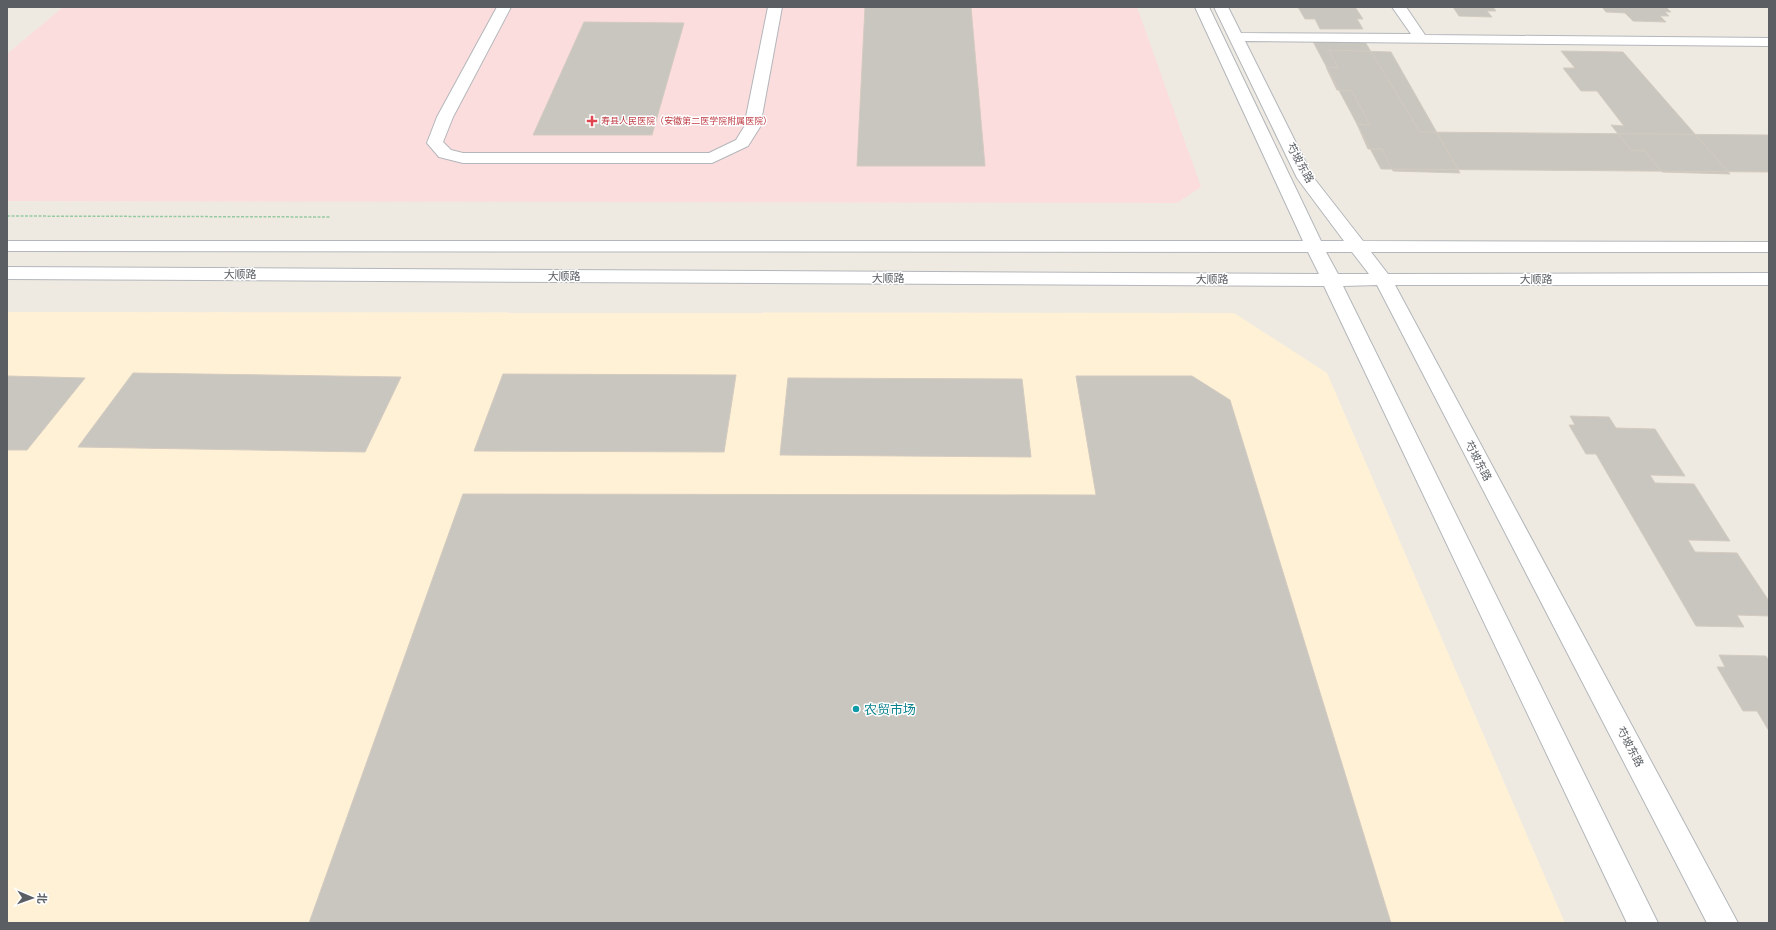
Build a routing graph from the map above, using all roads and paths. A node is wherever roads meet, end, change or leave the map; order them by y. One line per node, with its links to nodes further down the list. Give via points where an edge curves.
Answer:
1 (504, 7): 2 (street, via 445,117 435,143 445,154 463,158 712,158 742,143 752,127)
2 (775, 7)
3 (1202, 7): 10 (street, 芍坡东路)
4 (1221, 7): 6 (street, 芍坡东路)
5 (1399, 7): 7 (street)
6 (1236, 37): 7 (street); 11 (street, 芍坡东路, via 1305,178)
7 (1421, 39): 8 (street)
8 (1769, 42)
9 (7, 246): 10 (street)
10 (1315, 247): 11 (street); 15 (street, 芍坡东路)
11 (1359, 247): 12 (street); 16 (street, 芍坡东路)
12 (1769, 247)
13 (7, 273): 15 (street, 大顺路)
14 (1769, 279): 16 (street, 大顺路)
15 (1332, 280): 16 (street, 大顺路); 17 (street, 芍坡东路)
16 (1382, 280): 18 (street, 芍坡东路)
17 (1643, 923)
18 (1723, 923)

